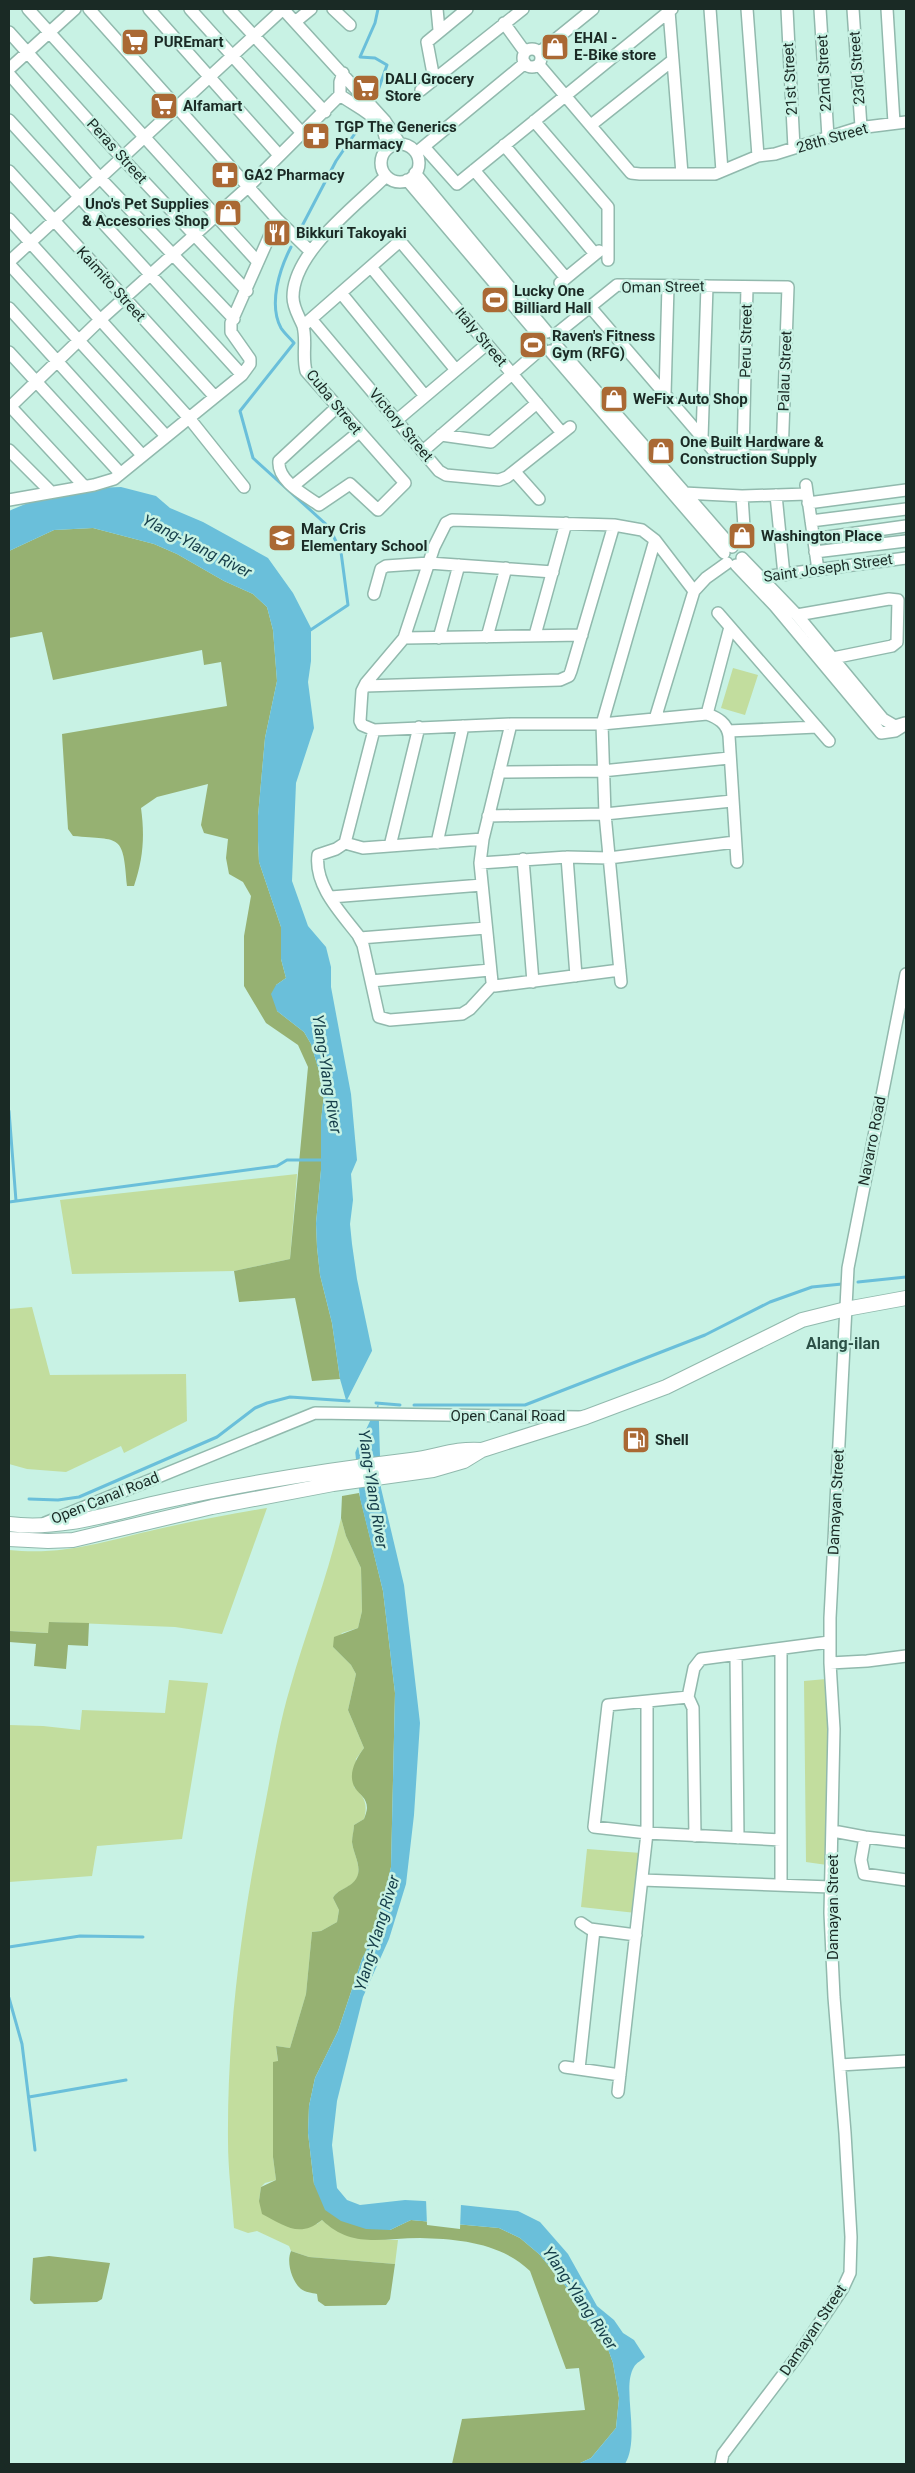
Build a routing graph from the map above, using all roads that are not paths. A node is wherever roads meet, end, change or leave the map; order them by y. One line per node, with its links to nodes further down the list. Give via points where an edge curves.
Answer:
1 (28, 9): 25 (street)
2 (75, 9): 25 (street)
3 (89, 9): 42 (street)
4 (148, 9): 37 (street)
5 (190, 9): 30 (street)
6 (229, 9): 27 (street)
7 (283, 9): 21 (street); 27 (street)
8 (311, 9): 21 (street)
9 (333, 9): 23 (street)
10 (437, 9): 24 (street)
11 (467, 9): 24 (street)
12 (523, 9): 22 (street)
13 (593, 9): 29 (street)
14 (710, 9): 62 (street)
15 (747, 9): 58 (street)
16 (787, 9): 54 (street, 21st Street)
17 (820, 9): 50 (street, 22nd Street)
18 (853, 9): 48 (street, 23rd Street)
19 (887, 9): 46 (street)
20 (671, 10): 32 (street); 41 (street)
21 (295, 22): 35 (street)
22 (504, 23): 31 (street); 38 (street)
23 (350, 26)
24 (439, 30): 38 (street, via 427,42)
25 (50, 31): 28 (street); 51 (street)
26 (9, 32): 28 (street, Peras Street)
27 (254, 36): 30 (street); 43 (street)
28 (28, 52): 34 (street); 59 (street, Peras Street)
29 (540, 52): 31 (street, via 532,48); 33 (street, via 542,59)
30 (232, 56): 37 (street); 49 (street)
31 (525, 58): 33 (street, via 533,67); 55 (street)
32 (673, 60): 47 (street); 63 (street)
33 (539, 64): 41 (street, 28th Street)
34 (9, 69)
35 (343, 73): 40 (street); 52 (street, via 385,120)
36 (9, 74): 66 (street)
37 (209, 77): 42 (street); 57 (street)
38 (434, 79): 39 (street)
39 (421, 90)
40 (340, 95): 43 (street); 56 (street, via 372,115 385,134)
41 (566, 95): 45 (street); 47 (street, 28th Street)
42 (177, 107): 51 (street); 67 (street)
43 (324, 112): 49 (street)
44 (9, 120): 68 (street)
45 (534, 121): 53 (street); 74 (street, via 608,207)
46 (900, 123): 48 (street, 28th Street)
47 (591, 125): 63 (street, 28th Street, via 631,173)
48 (861, 127): 50 (street, 28th Street)
49 (302, 133): 57 (street)
50 (828, 137): 54 (street, 28th Street)
51 (145, 138): 59 (street); 69 (street)
52 (400, 144): 55 (street); 56 (street)
53 (504, 145): 60 (street); 77 (street)
54 (794, 148): 58 (street, 28th Street)
55 (420, 150): 60 (street, via 457,184); 65 (street)
56 (384, 151): 64 (street, via 381,165)
57 (279, 155): 67 (street)
58 (758, 156): 62 (street, 28th Street)
59 (122, 158): 66 (street); 73 (street, Peras Street)
60 (474, 170): 77 (street, via 563,281)
61 (9, 171): 72 (street, Kaimito Street)
62 (722, 171): 63 (street, 28th Street)
63 (682, 174)
64 (386, 176): 65 (street, via 401,182); 76 (street, Cuba Street)
65 (411, 176): 97 (street)
66 (100, 178): 68 (street); 78 (street)
67 (249, 186): 69 (street); 71 (street)
68 (78, 198): 72 (street); 83 (street)
69 (216, 215): 73 (street); 80 (street)
70 (9, 219): 75 (street)
71 (277, 219): 76 (street); 80 (street)
72 (54, 220): 75 (street); 90 (street, Kaimito Street)
73 (194, 235): 78 (street); 88 (street, Peras Street)
74 (609, 242): 77 (street); 79 (street)
75 (30, 244): 81 (street); 94 (street)
76 (310, 251): 95 (street, Cuba Street, via 295,279 293,299 296,314)
77 (594, 254)
78 (173, 255): 83 (street); 93 (street)
79 (608, 260)
80 (258, 262): 88 (street)
81 (9, 263): 96 (street)
82 (371, 267): 89 (street); 98 (street, Italy Street, via 400,241); 101 (street)
83 (150, 275): 90 (street); 102 (street)
84 (668, 286): 85 (street, Oman Street); 92 (street, Oman Street, via 617,285); 105 (street)
85 (707, 286): 86 (street, Oman Street); 116 (street)
86 (747, 287): 87 (street, Oman Street); 120 (street, Peru Street)
87 (788, 287): 120 (street, Palau Street, via 782,456)
88 (247, 291): 93 (street)
89 (341, 292): 95 (street); 106 (street)
90 (124, 299): 94 (street); 107 (street, Kaimito Street)
91 (9, 308): 100 (street)
92 (591, 308): 97 (street, Oman Street); 105 (street)
93 (234, 319): 102 (street, via 231,332 250,359)
94 (100, 320): 96 (street); 111 (street)
95 (307, 322): 110 (street, Cuba Street, via 303,360 306,371); 112 (street, Victory Street)
96 (78, 341): 100 (street); 115 (street)
97 (548, 342): 103 (street, Oman Street); 128 (street); 129 (street)
98 (487, 344): 101 (street); 103 (street, Italy Street)
99 (9, 352): 104 (street)
100 (58, 361): 104 (street); 119 (street)
101 (456, 370): 106 (street)
102 (242, 375): 107 (street)
103 (514, 375): 108 (street, Italy Street); 114 (street, Oman Street)
104 (35, 382): 109 (street); 122 (street)
105 (666, 395): 116 (street)
106 (425, 396): 112 (street)
107 (215, 397): 111 (street)
108 (538, 403): 114 (street, via 491,442); 121 (street, Italy Street, via 566,430)
109 (9, 406): 123 (street)
110 (336, 408): 113 (street, Cuba Street); 124 (street, via 279,461 280,470)
111 (188, 418): 115 (street); 125 (street)
112 (397, 420): 118 (street, Victory Street)
113 (359, 432): 124 (street); 124 (street, Cuba Street, via 405,483 378,510 350,484 319,505)
114 (441, 435): 118 (street, Oman Street)
115 (166, 436): 119 (street)
116 (702, 438): 120 (street, via 718,456)
117 (9, 450): 127 (street)
118 (422, 450): 121 (street, Victory Street, via 446,475 499,480)
119 (142, 455): 122 (street)
120 (744, 456)
121 (515, 472): 134 (street)
122 (120, 474): 123 (street, via 106,482)
123 (84, 486): 127 (street)
124 (293, 486)
125 (244, 487)
126 (906, 490): 130 (street)
127 (51, 492): 132 (street)
128 (672, 493): 129 (street); 145 (street)
129 (688, 494): 133 (street); 145 (street)
130 (807, 494): 131 (street); 136 (street)
131 (776, 495): 133 (street); 152 (street)
132 (10, 496)
133 (742, 496): 140 (street)
134 (539, 499)
135 (906, 509): 136 (street)
136 (811, 521): 141 (street)
137 (566, 523): 138 (street); 147 (street, via 452,520 446,524); 151 (street)
138 (614, 525): 142 (street, via 642,530); 160 (street)
139 (906, 526): 141 (street)
140 (744, 527)
141 (813, 539): 144 (street)
142 (656, 540): 154 (street); 172 (street)
143 (906, 541): 144 (street)
144 (815, 552): 150 (street)
145 (732, 557): 153 (street); 154 (street)
146 (906, 558): 150 (street, Saint Joseph Street)
147 (429, 563): 148 (street); 155 (street, via 386,566); 163 (street)
148 (459, 565): 149 (street); 164 (street)
149 (506, 568): 151 (street); 162 (street)
150 (818, 570): 152 (street, Saint Joseph Street)
151 (553, 572): 161 (street)
152 (784, 574): 153 (street, Saint Joseph Street)
153 (755, 578): 156 (street)
154 (694, 591): 170 (street)
155 (374, 594)
156 (779, 604): 158 (street); 165 (street)
157 (718, 612): 159 (street)
158 (797, 615): 165 (street); 165 (street, via 898,600 897,642 892,646)
159 (730, 627): 168 (street); 176 (street)
160 (582, 634): 161 (street); 166 (street, via 569,676 560,680)
161 (535, 636): 162 (street)
162 (487, 637): 164 (street)
163 (404, 638): 164 (street); 166 (street)
164 (439, 638)
165 (827, 659): 167 (street); 169 (street)
166 (365, 686): 177 (street, via 360,722)
167 (860, 692): 169 (street); 173 (street, via 883,719 895,726)
168 (706, 714): 170 (street); 178 (street, via 721,720)
169 (864, 716): 173 (street, via 881,733 895,732)
170 (655, 719): 172 (street)
171 (511, 724): 172 (street); 174 (street); 182 (street)
172 (602, 724): 181 (street)
173 (906, 724)
174 (463, 726): 175 (street); 189 (street)
175 (419, 727): 177 (street); 190 (street)
176 (816, 727): 178 (street); 179 (street)
177 (374, 730): 188 (street)
178 (728, 731): 180 (street)
179 (828, 741)
180 (729, 758): 181 (street); 183 (street)
181 (602, 771): 182 (street); 184 (street)
182 (499, 772): 185 (street)
183 (732, 801): 184 (street); 187 (street)
184 (605, 814): 185 (street); 192 (street)
185 (488, 816): 186 (street)
186 (482, 839): 189 (street); 194 (street)
187 (735, 842): 192 (street); 195 (street)
188 (345, 843): 190 (street, via 363,848); 197 (street, via 318,855 318,877)
189 (436, 843): 190 (street)
190 (390, 846)
191 (567, 857): 192 (street); 193 (street); 203 (street)
192 (609, 858): 201 (street)
193 (523, 859): 194 (street); 205 (street)
194 (480, 862): 196 (street)
195 (737, 862)
196 (482, 885): 197 (street); 198 (street)
197 (331, 897): 199 (street)
198 (486, 928): 199 (street); 200 (street)
199 (360, 938): 204 (street)
200 (490, 970): 204 (street); 207 (street)
201 (620, 970): 203 (street); 206 (street)
202 (906, 974): 209 (street, Navarro Road, via 850,1248)
203 (576, 976): 205 (street)
204 (371, 981): 207 (street, via 380,1017 390,1020 462,1014)
205 (533, 982): 207 (street)
206 (621, 982)
207 (493, 984)
208 (906, 1298): 209 (main road, Open Canal Road)
209 (846, 1309): 210 (main road, Open Canal Road, via 802,1320 666,1386); 215 (street, Damayan Street)
210 (586, 1417): 211 (main road, Open Canal Road); 213 (street, Open Canal Road, via 315,1412)
211 (482, 1450): 213 (main road, Open Canal Road, via 460,1449 418,1459 331,1470 206,1492 92,1518); 214 (main road, Open Canal Road, via 464,1461 397,1477 333,1484 212,1507 73,1540)
212 (9, 1524): 213 (main road)
213 (36, 1526)
214 (9, 1539)
215 (830, 1642): 216 (street); 219 (street, Damayan Street)
216 (781, 1650): 217 (street); 227 (street)
217 (736, 1655): 220 (street, via 701,1659 694,1668); 226 (street)
218 (906, 1656): 219 (street)
219 (830, 1663): 222 (street, Damayan Street, via 834,1729)
220 (688, 1697): 221 (street); 224 (street, via 693,1708)
221 (647, 1702): 223 (street); 223 (street, via 608,1705 594,1827)
222 (833, 1831): 225 (street); 232 (street, Damayan Street)
223 (647, 1833): 224 (street); 229 (street)
224 (695, 1836): 226 (street)
225 (865, 1837): 228 (street); 230 (street, via 864,1874)
226 (738, 1838): 227 (street)
227 (781, 1840): 231 (street)
228 (906, 1842)
229 (642, 1880): 231 (street); 235 (street)
230 (906, 1880)
231 (781, 1885): 232 (street)
232 (831, 1887): 237 (street, Damayan Street, via 834,1997)
233 (581, 1924): 234 (street)
234 (594, 1930): 235 (street); 239 (street)
235 (636, 1934): 240 (street)
236 (906, 2061): 237 (street)
237 (840, 2065): 242 (street, Damayan Street, via 851,2237 850,2273 833,2304 724,2454)
238 (565, 2067): 239 (street)
239 (579, 2069): 240 (street)
240 (620, 2075): 241 (street)
241 (618, 2092)
242 (720, 2464)

